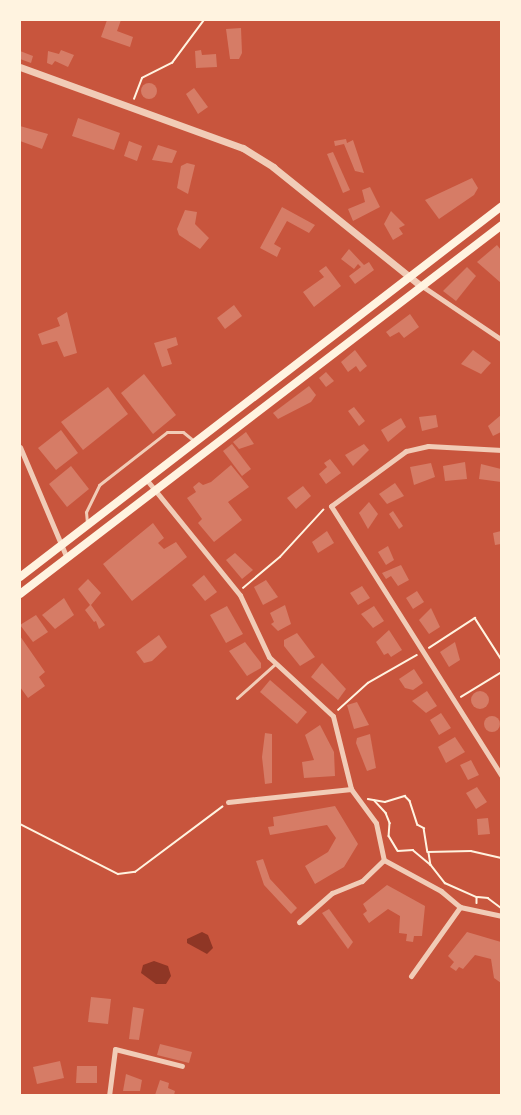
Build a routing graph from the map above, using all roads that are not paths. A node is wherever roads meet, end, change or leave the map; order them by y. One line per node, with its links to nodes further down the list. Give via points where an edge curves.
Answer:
1 (20, 67): 4 (street, via 223,137 259,157)
2 (501, 206): 4 (main road)
3 (501, 225): 5 (main road)
4 (407, 276): 5 (street); 7 (main road)
5 (420, 285): 6 (street); 11 (main road)
6 (501, 340)
7 (194, 441): 10 (main road); 12 (lane, via 183,432 167,432 158,438 99,485 86,512)
8 (20, 447): 13 (street)
9 (501, 450): 19 (street, via 428,446 406,451 331,506)
10 (146, 479): 11 (street); 12 (main road)
11 (154, 490): 14 (main road); 17 (street, via 237,592)
12 (87, 525): 13 (main road)
13 (60, 545): 14 (street); 15 (main road)
14 (67, 558): 16 (main road)
15 (20, 577)
16 (20, 594)
17 (276, 663): 18 (lane); 20 (street, via 333,716)
18 (237, 698)
19 (501, 777)
20 (351, 789): 21 (street); 22 (street, via 376,823)
21 (228, 802)
22 (384, 860): 23 (street); 25 (street, via 362,881 332,893)
23 (460, 906): 24 (street); 26 (street)
24 (501, 916)
25 (299, 922)
26 (411, 976)
27 (182, 1066): 28 (street, via 115,1049)
28 (109, 1095)

